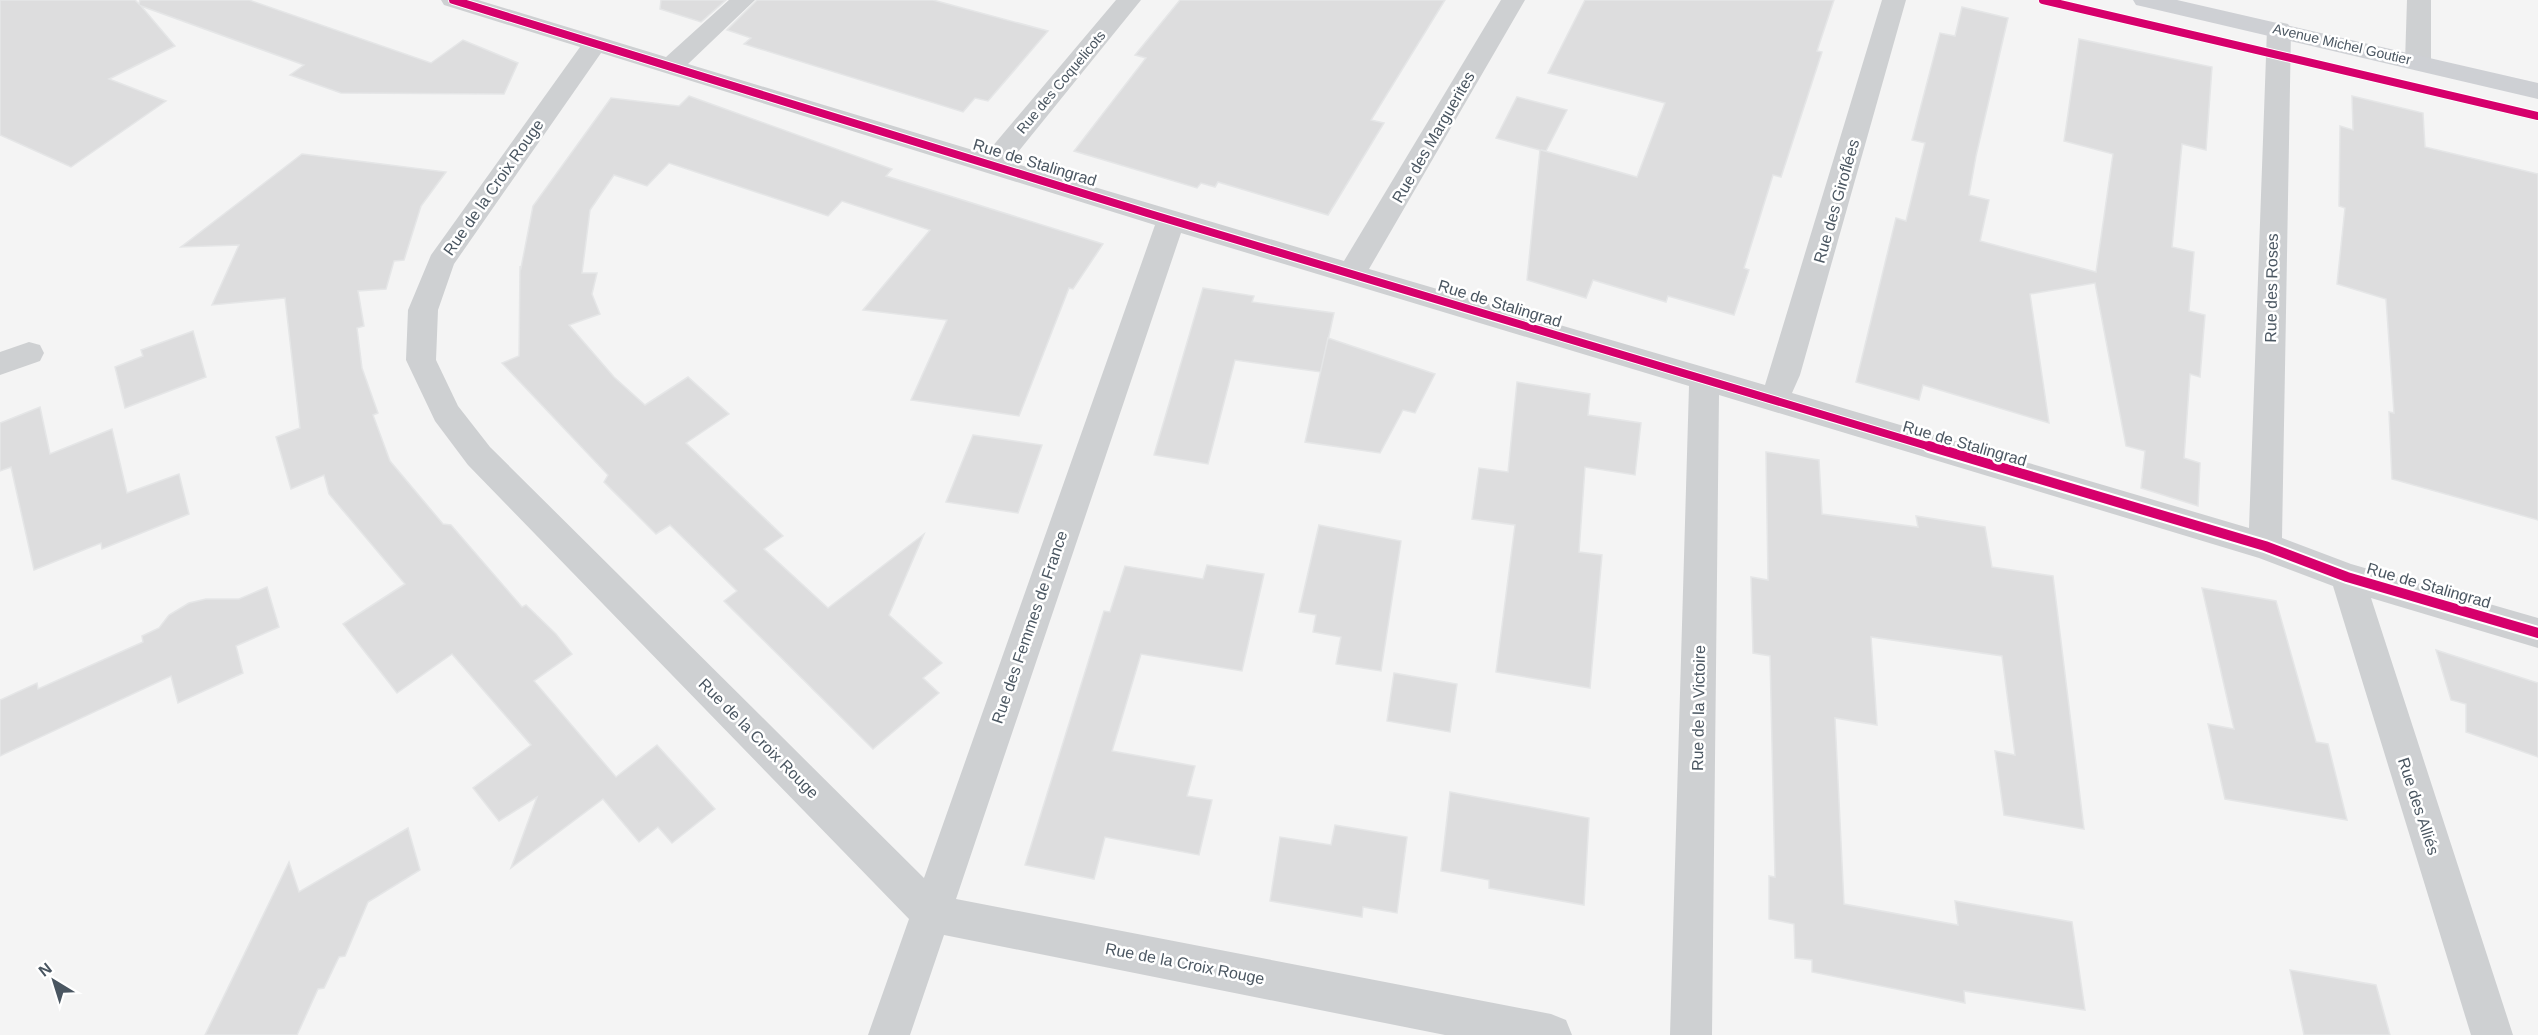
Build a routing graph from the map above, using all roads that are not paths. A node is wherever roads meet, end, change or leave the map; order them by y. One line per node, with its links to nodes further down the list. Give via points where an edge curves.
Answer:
1 (453, 0): 9 (street, Rue de Stalingrad)
2 (744, 0): 11 (street)
3 (1129, 0): 13 (street, Rue des Coquelicots)
4 (1513, 0): 15 (street, Rue des Marguerites)
5 (1894, 0): 19 (street, Rue des Giroflées, via 1785,375)
6 (2145, 0): 8 (street, Avenue Michel Goutier)
7 (2419, 0): 10 (street)
8 (2279, 29): 10 (street, Avenue Michel Goutier); 20 (street, Rue des Roses)
9 (594, 45): 11 (street, Rue de Stalingrad); 23 (street, Rue de la Croix Rouge, via 441,262 423,310 421,360 446,413 479,456)
10 (2418, 62): 12 (street, Avenue Michel Goutier)
11 (671, 66): 13 (street, Rue de Stalingrad)
12 (2538, 91)
13 (993, 164): 14 (street, Rue de Stalingrad)
14 (1171, 220): 15 (street, Rue de Stalingrad); 23 (street, Rue des Femmes de France)
15 (1352, 273): 18 (street, Rue de Stalingrad)
16 (29, 354): 17 (street)
17 (0, 364)
18 (1704, 381): 19 (street, Rue de Stalingrad); 26 (street, Rue de la Victoire)
19 (1773, 401): 20 (street, Rue de Stalingrad)
20 (2265, 546): 21 (street, Rue de Stalingrad)
21 (2347, 577): 22 (street, Rue de Stalingrad); 27 (street, Rue des Alliés)
22 (2538, 633)
23 (930, 912): 24 (street, Rue des Femmes de France); 25 (street, Rue de la Croix Rouge)
24 (889, 1035)
25 (1551, 1035)
26 (1691, 1035)
27 (2492, 1035)

